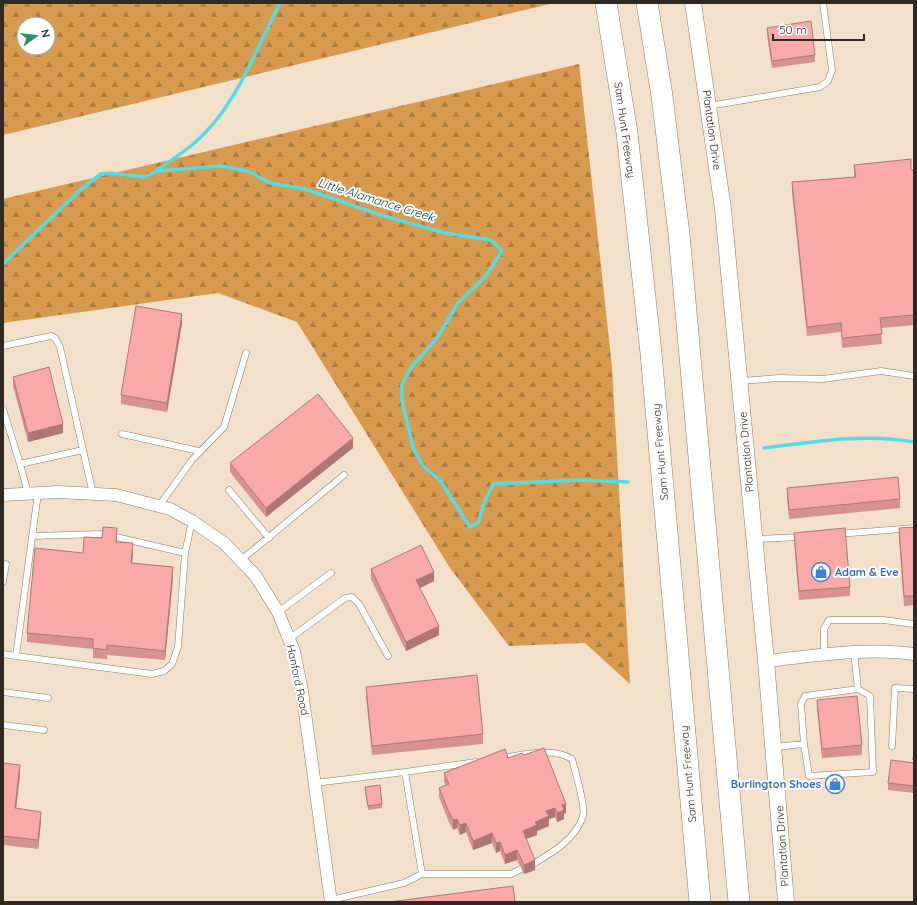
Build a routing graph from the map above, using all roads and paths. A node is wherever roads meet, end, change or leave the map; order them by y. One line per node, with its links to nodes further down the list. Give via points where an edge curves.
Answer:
1 (606, 3): 44 (highway, Sam Hunt Freeway, via 627,133 651,345)
2 (648, 3): 30 (highway, via 673,175)
3 (693, 3): 5 (street, Plantation Drive)
4 (823, 3): 5 (lane, via 832,70 828,81 820,88)
5 (709, 106): 9 (street, Plantation Drive, via 723,209)
6 (3, 346): 12 (lane, via 51,336 55,338 60,347)
7 (246, 353): 13 (lane, via 224,427)
8 (914, 376): 9 (lane, via 881,371 823,379 780,378)
9 (740, 381): 27 (street, Plantation Drive)
10 (3, 409): 14 (lane)
11 (122, 434): 13 (lane)
12 (83, 450): 14 (lane); 18 (lane)
13 (199, 452): 20 (lane)
14 (20, 464): 17 (lane)
15 (344, 475): 26 (lane)
16 (229, 490): 26 (lane)
17 (33, 493): 18 (street, Hanford Road); 19 (street, Hanford Road); 24 (lane)
18 (93, 494): 20 (street, Hanford Road, via 116,495)
19 (3, 495)
20 (159, 506): 21 (street, Hanford Road)
21 (192, 521): 28 (lane); 29 (street, Hanford Road, via 224,543)
22 (914, 528): 23 (lane)
23 (830, 535)
24 (32, 536): 28 (lane, via 103,534); 41 (lane)
25 (807, 537): 27 (lane)
26 (269, 538): 29 (lane)
27 (754, 539): 43 (street, Plantation Drive)
28 (185, 553): 41 (lane, via 178,647 172,664 164,671 152,674)
29 (241, 560): 34 (street, Hanford Road, via 255,575)
30 (709, 561): 62 (highway); 63 (highway)
31 (6, 564): 33 (lane)
32 (331, 573): 34 (lane)
33 (3, 582)
34 (278, 612): 36 (street, Hanford Road)
35 (914, 624): 40 (lane, via 883,620 832,620 824,629)
36 (289, 639): 42 (lane, via 345,598 352,597 359,604); 55 (street, Hanford Road, via 302,691)
37 (854, 652): 39 (street); 40 (street); 45 (lane)
38 (3, 654): 41 (lane)
39 (914, 654)
40 (824, 655): 43 (street)
41 (16, 656)
42 (388, 656)
43 (766, 662): 53 (street, Plantation Drive)
44 (678, 666): 60 (highway); 61 (highway, Sam Hunt Freeway)
45 (858, 689): 51 (lane, via 805,696 801,704); 51 (lane, via 870,696 873,772 809,776)
46 (914, 689): 52 (lane, via 895,688)
47 (3, 692): 48 (lane)
48 (48, 698)
49 (3, 725): 50 (lane)
50 (44, 730)
51 (804, 744): 53 (lane)
52 (892, 746)
53 (773, 747): 64 (street, Plantation Drive)
54 (405, 772): 55 (lane); 56 (lane, via 542,753 563,754 572,759 579,783 583,815 577,829 556,851); 58 (lane)
55 (315, 783): 59 (street, Hanford Road)
56 (533, 864)
57 (521, 869): 58 (lane, via 511,874)
58 (422, 874): 59 (lane, via 404,883)
59 (331, 901)
60 (685, 902)
61 (700, 902)
62 (739, 902)
63 (750, 902)
64 (786, 902)

